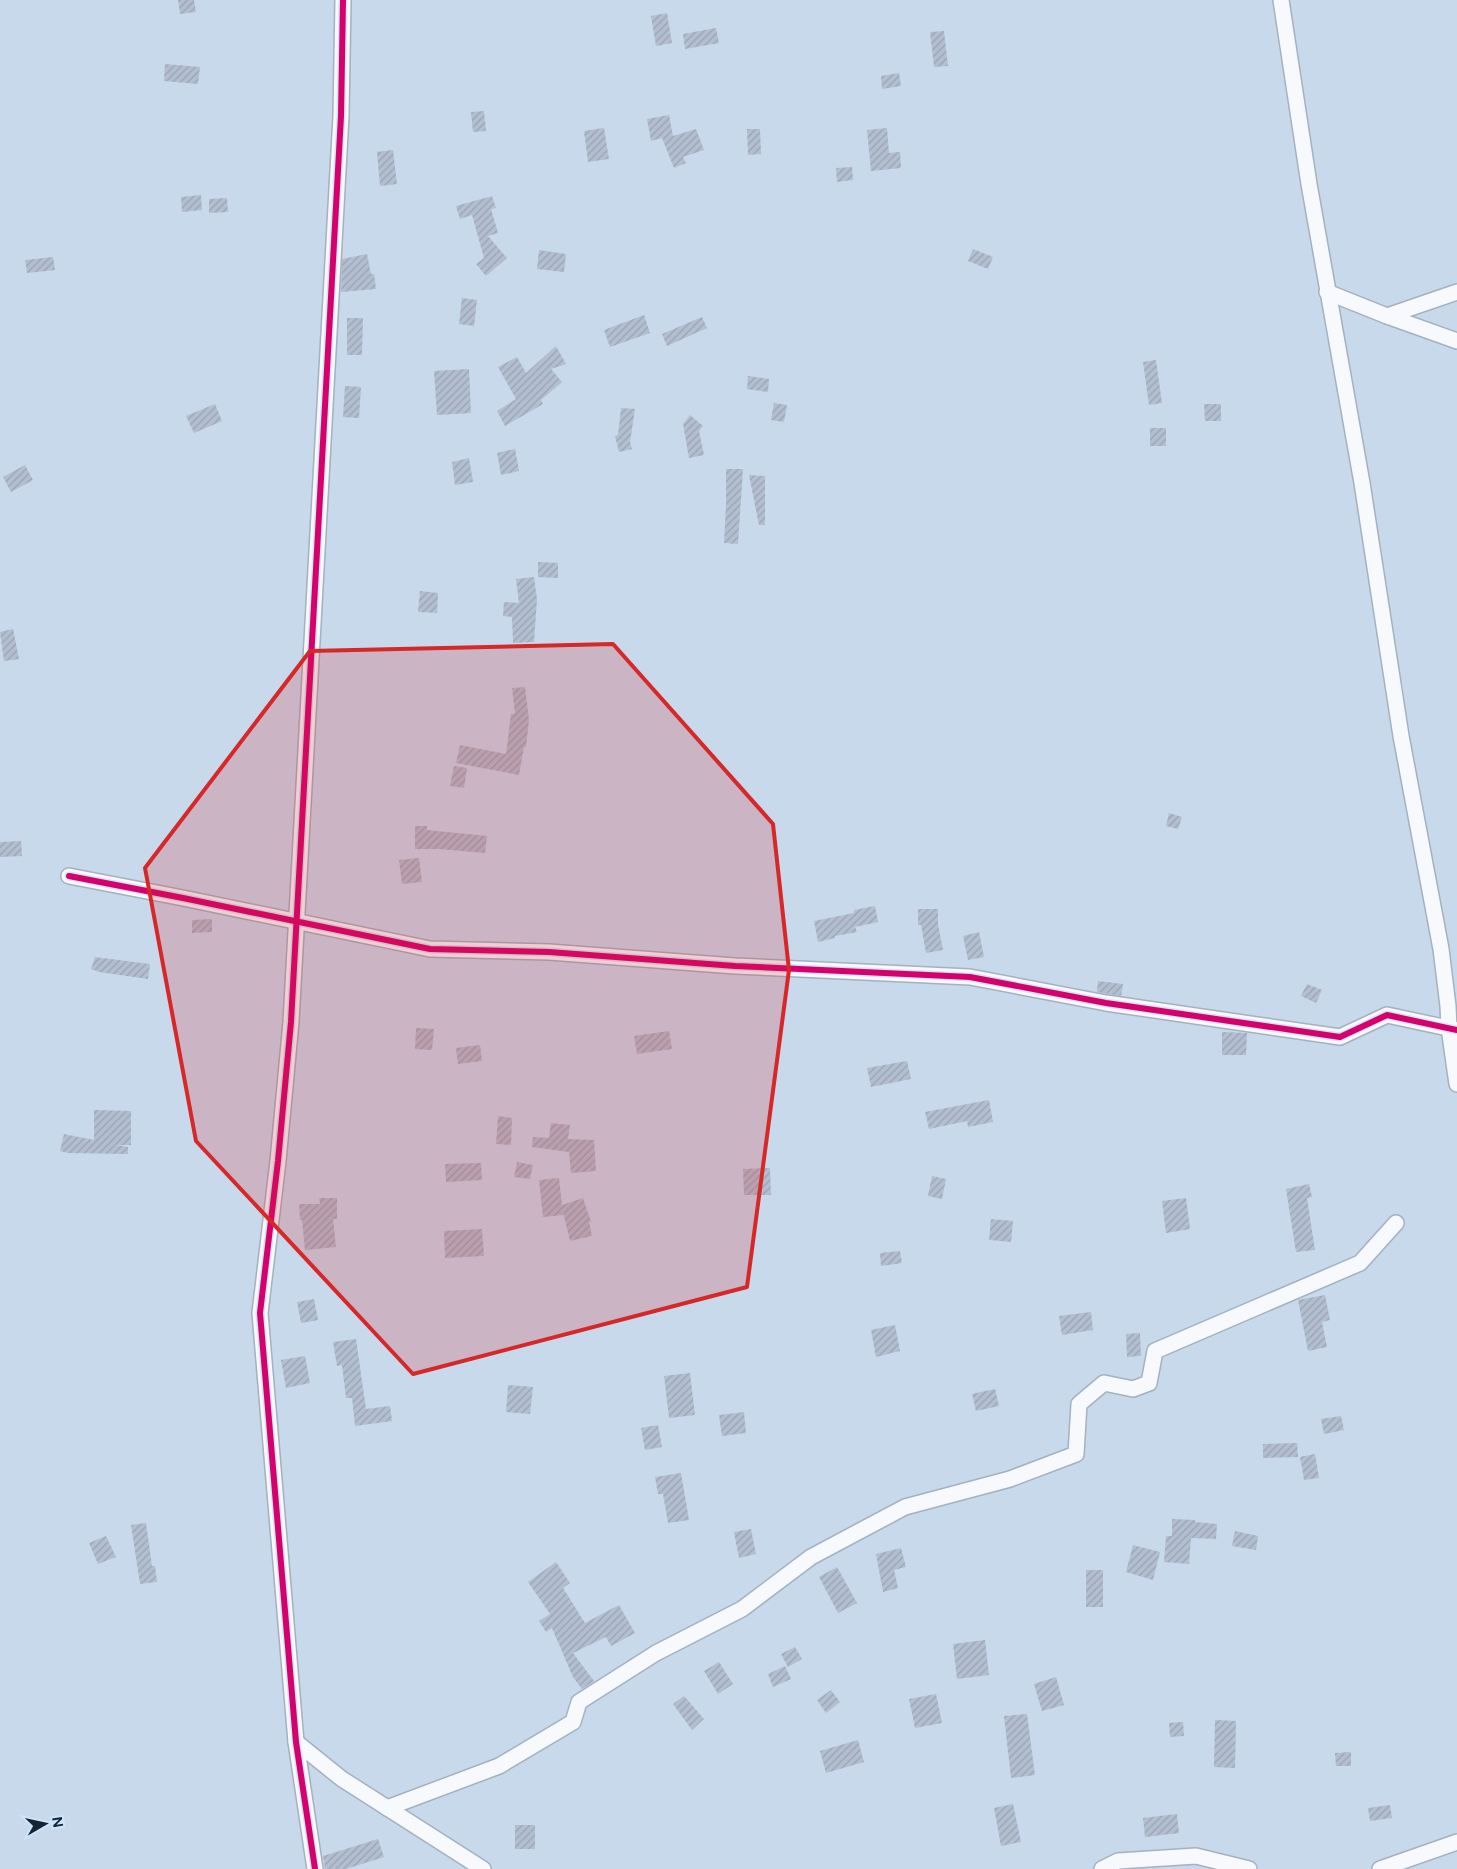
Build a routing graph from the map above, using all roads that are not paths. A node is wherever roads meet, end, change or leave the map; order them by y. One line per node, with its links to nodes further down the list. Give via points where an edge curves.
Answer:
1 (343, 0): 8 (street, via 341,116)
2 (1281, 0): 3 (street)
3 (1327, 292): 5 (street); 9 (street)
4 (1457, 292): 5 (street)
5 (1387, 316): 6 (street)
6 (1457, 341)
7 (69, 876): 8 (street)
8 (297, 921): 9 (street, via 430,949 549,952 735,966 970,977 1106,1003 1340,1037 1387,1015); 12 (street, via 291,1031 260,1313)
9 (1453, 1029): 10 (street)
10 (1457, 1084)
11 (1396, 1223): 13 (street, via 1360,1263 1155,1351 1149,1383 1133,1389 1104,1383 1079,1404 1076,1454 1010,1479 905,1507 812,1557 742,1609 641,1662 579,1702 572,1722 499,1766)
12 (296, 1742): 13 (street); 15 (street)
13 (387, 1808): 16 (street)
14 (1457, 1842): 19 (street)
15 (315, 1869)
16 (483, 1869)
17 (1102, 1869): 18 (street, via 1118,1861 1196,1856)
18 (1249, 1869)
19 (1380, 1869)

